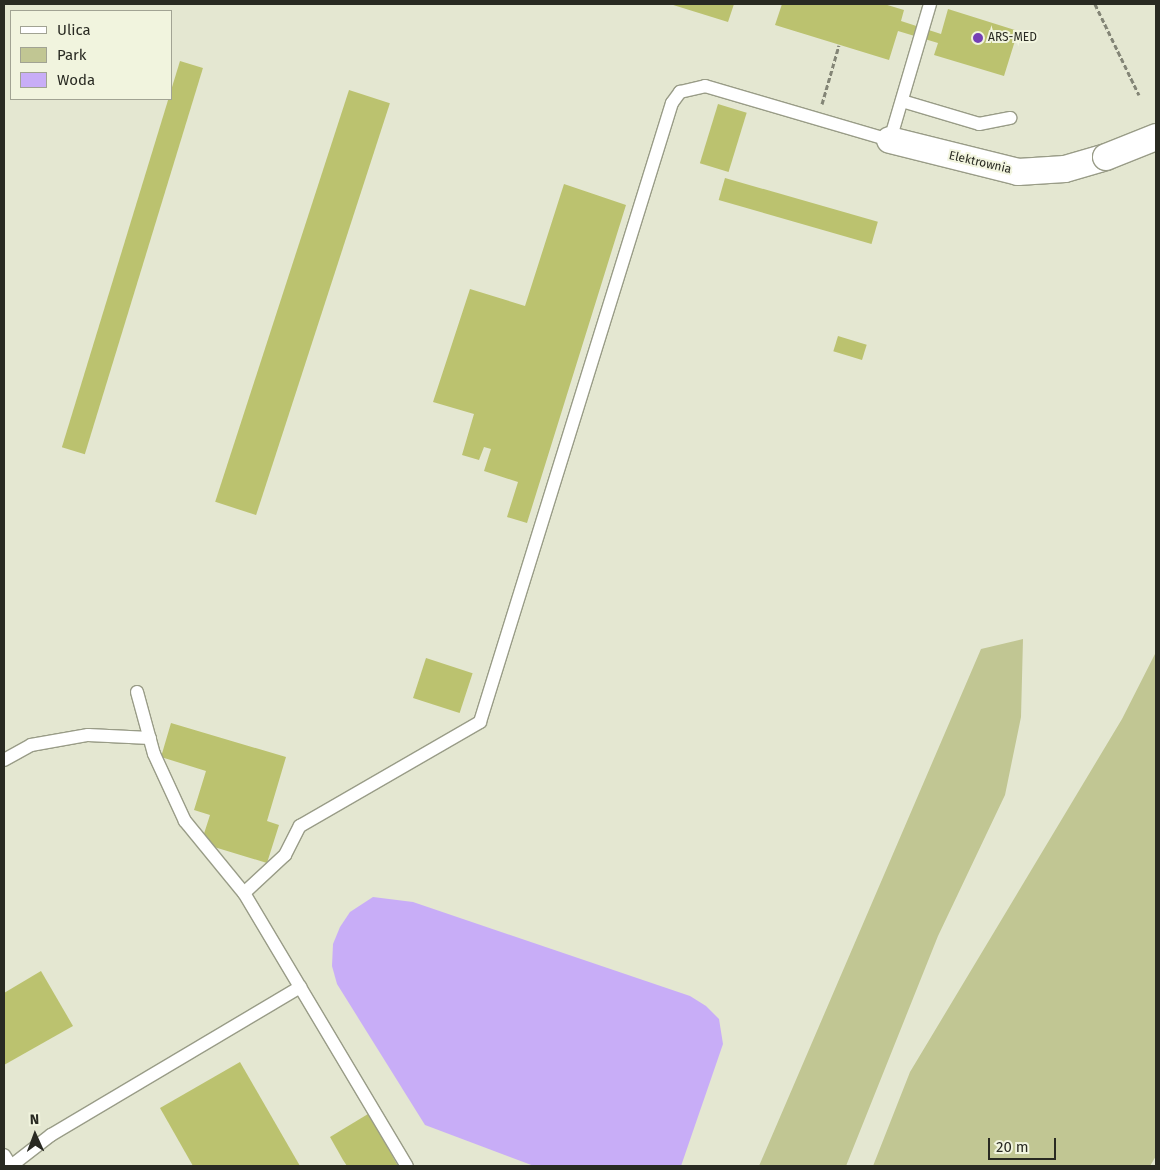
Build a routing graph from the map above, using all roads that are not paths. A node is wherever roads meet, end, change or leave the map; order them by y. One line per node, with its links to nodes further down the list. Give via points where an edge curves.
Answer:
1 (930, 4): 2 (lane)
2 (902, 101): 3 (lane, via 979,124); 5 (lane)
3 (1010, 118)
4 (1156, 137): 5 (street, Elektrownia, bridge, via 1066,169 1018,172)
5 (890, 140): 9 (lane, via 705,86 680,92 672,103 480,722 300,826 285,854)
6 (137, 692): 7 (lane)
7 (150, 738): 8 (lane, via 88,735 31,745); 9 (lane, via 185,821)
8 (4, 760)
9 (244, 893): 10 (lane)
10 (300, 987): 12 (lane, via 51,1135); 13 (lane)
11 (4, 1155): 12 (lane)
12 (11, 1166)
13 (407, 1166)

